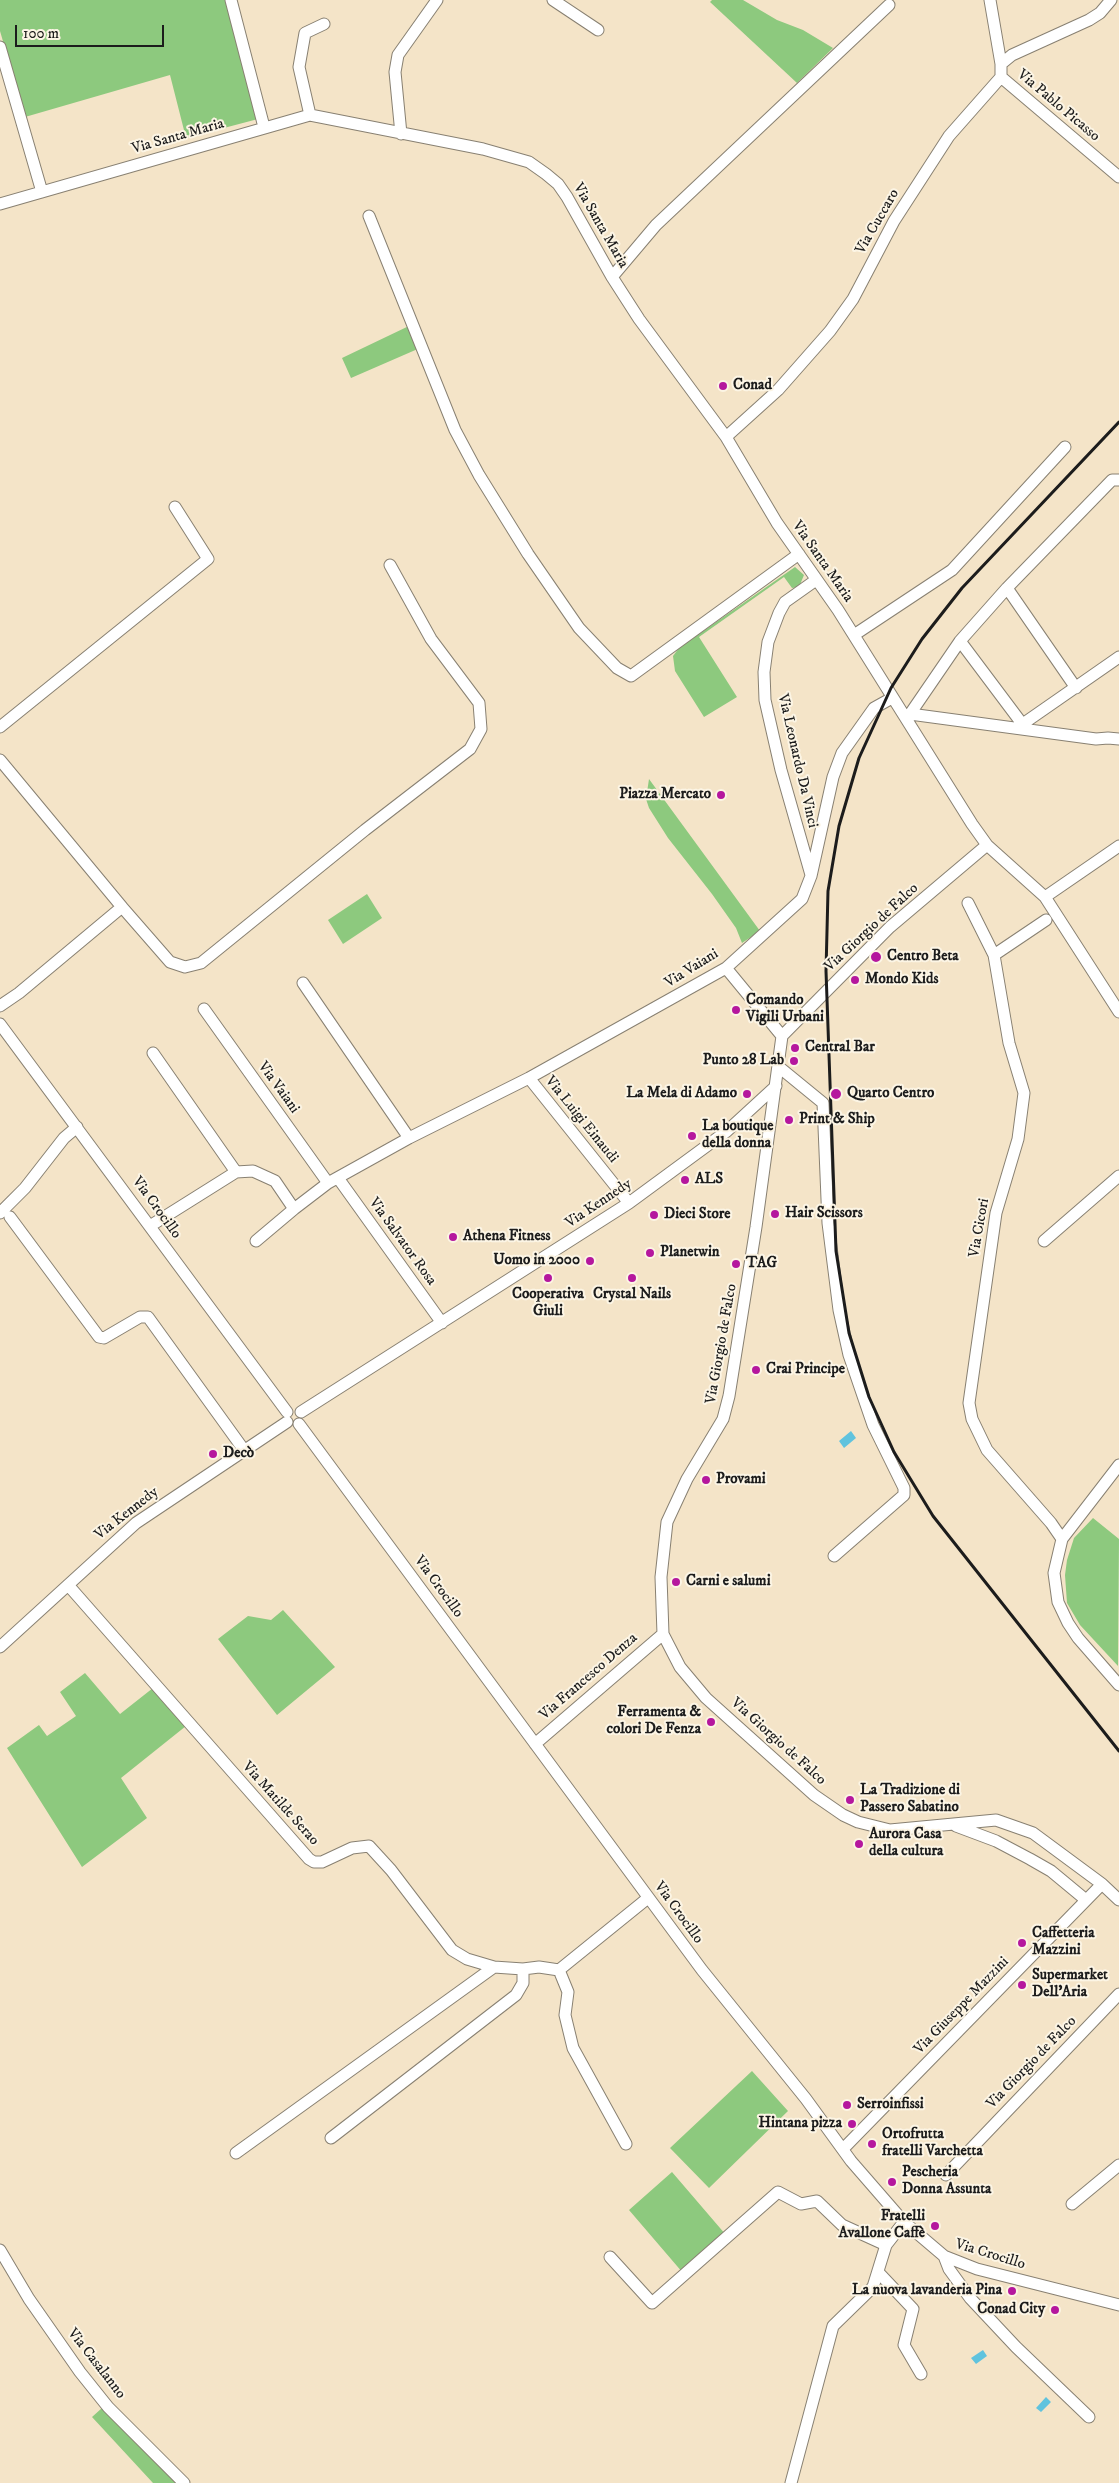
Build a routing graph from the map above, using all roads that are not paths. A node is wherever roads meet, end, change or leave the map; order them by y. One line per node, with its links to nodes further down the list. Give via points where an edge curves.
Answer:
1 (231, 0): 13 (street)
2 (437, 0): 14 (street, via 398,55 396,72)
3 (553, 0): 8 (street)
4 (990, 0): 10 (street)
5 (1111, 0): 10 (street, via 1100,13 1088,20 1012,55)
6 (889, 5): 19 (street, via 656,225)
7 (324, 24): 12 (street, via 305,33 299,67)
8 (598, 30)
9 (0, 47): 16 (street)
10 (1001, 64): 11 (street)
11 (1001, 77): 15 (street, Via Pablo Picasso); 20 (street, Via Cuccaro, via 949,136 894,221 853,299 830,331 778,390)
12 (310, 115): 13 (street, Via Santa Maria); 14 (street, Via Santa Maria)
13 (264, 127): 16 (street, Via Santa Maria)
14 (401, 134): 19 (street, Via Santa Maria, via 491,151 529,162 538,168 558,184)
15 (1119, 178)
16 (42, 192): 17 (street, Via Santa Maria)
17 (0, 204)
18 (369, 216): 24 (street, via 455,430 479,475 528,554 580,628 616,668 631,676)
19 (612, 277): 20 (street, Via Santa Maria, via 639,320)
20 (726, 437): 24 (street, Via Santa Maria)
21 (1066, 446): 28 (street, via 952,570)
22 (1119, 480): 27 (street, via 1112,480)
23 (175, 507): 35 (street, via 208,559)
24 (799, 554): 26 (street, Via Santa Maria)
25 (390, 564): 43 (street, via 431,638 479,703 481,729 470,749 196,965 185,967 170,962)
26 (816, 580): 28 (street, Via Santa Maria); 40 (street, Via Leonardo Da Vinci, via 791,597 779,613 768,642 764,672 765,700 781,770)
27 (1007, 588): 29 (street); 31 (street)
28 (854, 635): 32 (street, Via Santa Maria)
29 (960, 642): 33 (street); 34 (street)
30 (1119, 657): 31 (street)
31 (1076, 688): 34 (street)
32 (892, 698): 33 (street, Via Santa Maria); 40 (street, Via Vaiani, via 874,708 842,753 833,777)
33 (907, 716): 34 (street); 38 (street, Via Santa Maria)
34 (1020, 726): 36 (street)
35 (0, 727)
36 (1119, 740)
37 (0, 760): 43 (street)
38 (987, 845): 41 (street, Via Santa Maria); 52 (street, Via Giorgio de Falco, via 890,927)
39 (1119, 846): 41 (street)
40 (811, 876): 46 (street, Via Vaiani, via 808,888 793,909)
41 (1045, 897): 50 (street, Via Santa Maria)
42 (968, 903): 45 (street, Via Cicori)
43 (122, 907): 48 (street)
44 (1046, 920): 45 (street)
45 (994, 955): 73 (street, Via Cicori, via 1008,1033 1024,1092 1018,1139 996,1214 969,1403 972,1419 987,1450)
46 (726, 968): 52 (street); 55 (street, Via Vaiani)
47 (303, 983): 58 (street)
48 (0, 1006)
49 (204, 1009): 61 (street, Via Vaiani)
50 (1119, 1012)
51 (0, 1024): 57 (street, Via Crocillo)
52 (782, 1036): 54 (street, Via Giorgio de Falco)
53 (153, 1053): 59 (street)
54 (779, 1067): 56 (street, Via Giorgio de Falco); 74 (street, via 823,1103 831,1258 844,1333 873,1425 904,1488 904,1495)
55 (529, 1078): 58 (street, Via Vaiani); 62 (street, Via Luigi Einaudi)
56 (776, 1086): 62 (street, Via Kennedy, via 726,1131); 76 (street, Via Giorgio de Falco, via 724,1419 666,1522 662,1577)
57 (77, 1127): 64 (street, via 64,1138); 65 (street, Via Crocillo)
58 (409, 1138): 61 (street, Via Vaiani)
59 (236, 1172): 63 (street, via 253,1171 271,1178); 65 (street)
60 (1119, 1176): 67 (street)
61 (333, 1181): 63 (street, Via Vaiani); 68 (street, Via Salvator Rosa)
62 (629, 1203): 68 (street, Via Kennedy)
63 (294, 1209): 66 (street, Via Vaiani)
64 (5, 1215): 71 (street, via 99,1337 104,1338 140,1317 148,1318)
65 (150, 1226): 69 (street, Via Crocillo)
66 (256, 1241)
67 (1044, 1241)
68 (442, 1323): 70 (street, Via Kennedy)
69 (287, 1417): 70 (street, via 294,1426); 71 (street, Via Kennedy)
70 (300, 1418): 79 (street, Via Crocillo)
71 (244, 1450): 75 (street, Via Kennedy, via 136,1522)
72 (1119, 1465): 73 (street)
73 (1062, 1540): 78 (street, via 1054,1573 1058,1602 1078,1638)
74 (834, 1556)
75 (68, 1585): 77 (street, Via Kennedy); 87 (street, Via Matilde Serao, via 309,1859 322,1862 352,1848 369,1846 392,1870 452,1950)
76 (663, 1634): 79 (street, Via Francesco Denza); 81 (street, Via Giorgio de Falco, via 680,1667 706,1698 814,1795 843,1815 890,1830)
77 (0, 1648)
78 (1119, 1685)
79 (535, 1744): 84 (street, Via Crocillo)
80 (986, 1820): 81 (street, Via Giorgio de Falco); 82 (street, via 982,1827); 83 (street, Via Giorgio de Falco, via 996,1820 1033,1833)
81 (952, 1825): 82 (street, Via Giorgio de Falco)
82 (984, 1836): 85 (street, Via Giorgio de Falco, via 1051,1871)
83 (1102, 1884): 85 (street, Via Giuseppe Mazzini); 86 (street, Via Giorgio de Falco)
84 (648, 1898): 89 (street); 93 (street, Via Crocillo)
85 (1086, 1900): 93 (street, Via Giuseppe Mazzini)
86 (1119, 1900)
87 (494, 1968): 88 (street, Via Matilde Serao); 94 (street)
88 (523, 1969): 89 (street, Via Matilde Serao); 91 (street, via 523,1983 516,1995)
89 (559, 1970): 92 (street, via 568,1992 566,2015 573,2048)
90 (1119, 1994): 96 (street, Via Giorgio de Falco)
91 (331, 2138)
92 (626, 2144)
93 (843, 2149): 98 (street, Via Crocillo)
94 (236, 2153)
95 (1119, 2165): 97 (street)
96 (946, 2175)
97 (1072, 2204)
98 (904, 2222): 99 (street); 101 (street, Via Crocillo)
99 (886, 2245): 102 (street, via 842,2225 817,2201 801,2204 778,2192 652,2303); 104 (street)
100 (0, 2250): 103 (street, Via Casalanno)
101 (944, 2256): 106 (street, Via Crocillo, via 977,2269); 108 (street, via 949,2269 970,2298)
102 (610, 2257)
103 (10, 2267): 105 (street); 109 (street, Via Casalanno, via 80,2372 108,2407)
104 (878, 2272): 107 (street, via 912,2309 904,2345); 110 (street, via 873,2287 833,2326)
105 (0, 2274)
106 (1119, 2305)
107 (921, 2374)
108 (1088, 2417)
109 (184, 2483)
110 (791, 2483)

